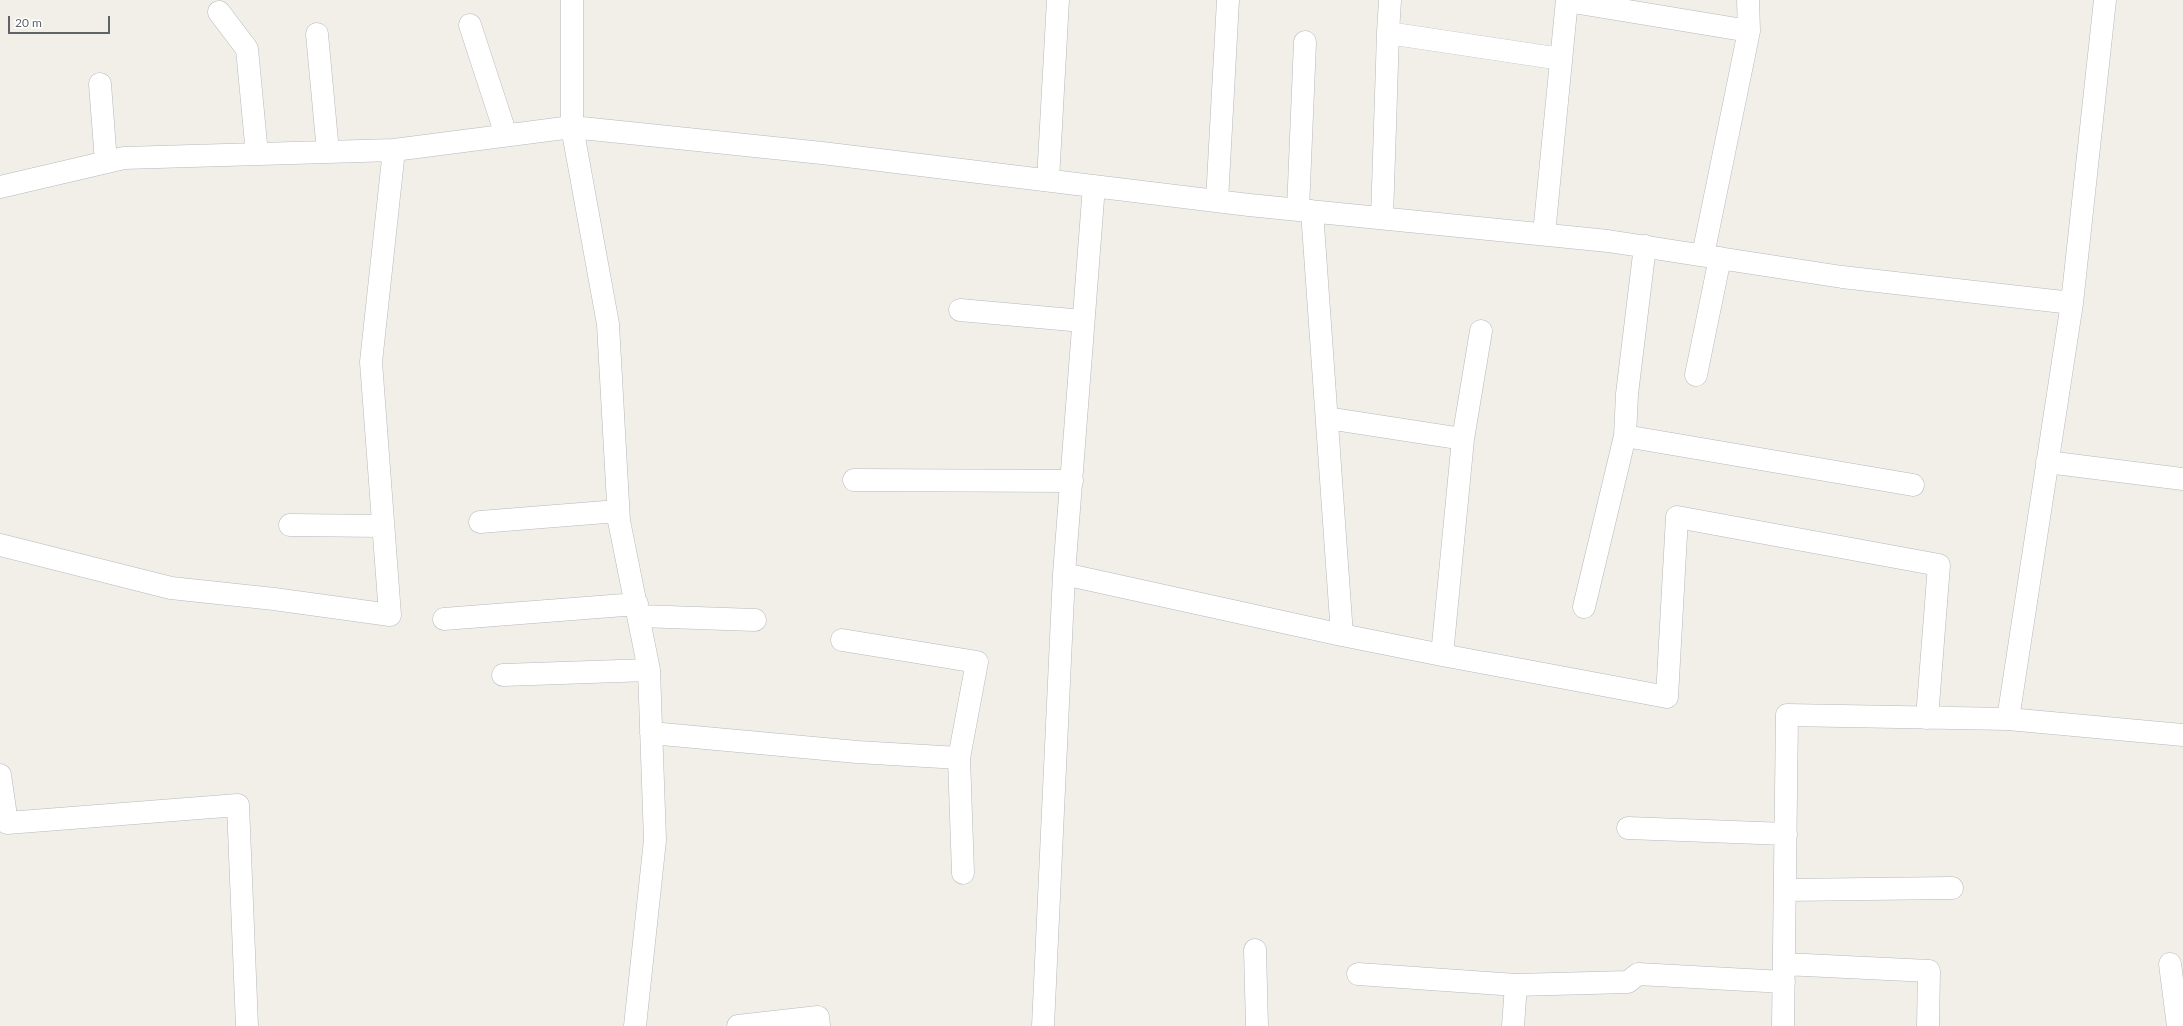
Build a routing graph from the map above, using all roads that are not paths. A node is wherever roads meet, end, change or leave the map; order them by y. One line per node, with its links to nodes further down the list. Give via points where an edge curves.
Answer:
1 (572, 0): 16 (street)
2 (1058, 0): 22 (street)
3 (1228, 0): 25 (street)
4 (1390, 0): 11 (street)
5 (1567, 0): 10 (street); 14 (street)
6 (1748, 0): 10 (street)
7 (2105, 0): 31 (street)
8 (219, 12): 20 (street, via 248,49)
9 (470, 25): 17 (street)
10 (1749, 31): 30 (street)
11 (1388, 33): 14 (street); 27 (street)
12 (317, 34): 19 (street)
13 (1305, 42): 26 (street)
14 (1561, 59): 28 (street)
15 (100, 84): 21 (street)
16 (572, 127): 17 (street); 22 (street); 44 (street, via 608,324)
17 (506, 136): 18 (street)
18 (394, 150): 19 (street); 47 (street, via 371,362)
19 (328, 152): 20 (street)
20 (257, 154): 21 (street, via 124,158)
21 (106, 162): 24 (street)
22 (1048, 180): 23 (street)
23 (1094, 186): 25 (street); 33 (street)
24 (0, 187)
25 (1217, 200): 26 (street)
26 (1305, 210): 27 (street); 36 (street)
27 (1382, 218): 28 (street)
28 (1544, 234): 29 (street)
29 (1645, 246): 30 (street); 37 (street)
30 (1711, 257): 31 (street, via 1842,278); 35 (street)
31 (2072, 303): 39 (street)
32 (960, 310): 33 (street)
33 (1083, 321): 42 (street)
34 (1481, 331): 38 (street)
35 (1696, 375)
36 (1326, 418): 38 (street); 54 (street)
37 (1624, 436): 43 (street); 50 (street)
38 (1463, 439): 56 (street)
39 (2047, 462): 40 (street); 60 (street)
40 (2183, 479)
41 (854, 480): 42 (street)
42 (1072, 481): 49 (street)
43 (1913, 485)
44 (618, 511): 45 (street); 51 (street)
45 (480, 522)
46 (290, 525): 47 (street)
47 (383, 526): 48 (street, via 390,615 171,588)
48 (0, 545)
49 (1064, 574): 54 (street); 80 (street)
50 (1584, 607)
51 (638, 610): 52 (street); 53 (street); 57 (street)
52 (444, 619)
53 (755, 620)
54 (1342, 635): 56 (street)
55 (842, 640): 64 (street, via 977,662)
56 (1442, 655): 59 (street, via 1667,697 1678,517 1939,565)
57 (649, 670): 58 (street); 62 (street)
58 (503, 675)
59 (1927, 718): 60 (street); 67 (street, via 1787,715)
60 (2008, 719): 63 (street)
61 (2183, 732): 63 (street)
62 (651, 733): 64 (street, via 857,752); 77 (street, via 655,840)
63 (2183, 735)
64 (959, 758): 68 (street)
65 (0, 775): 76 (street, via 7,823 238,805)
66 (1628, 828): 67 (street)
67 (1786, 834): 70 (street)
68 (963, 873)
69 (1952, 888): 70 (street)
70 (1785, 890): 73 (street)
71 (1255, 950): 81 (street)
72 (2170, 964): 85 (street)
73 (1784, 973): 75 (street, via 1638,974 1628,982); 83 (street); 84 (street, via 1929,971)
74 (1358, 974): 75 (street)
75 (1516, 985): 82 (street)
76 (248, 1026)
77 (635, 1026)
78 (738, 1026): 79 (street, via 818,1017)
79 (819, 1026)
80 (1043, 1026)
81 (1257, 1026)
82 (1513, 1026)
83 (1783, 1026)
84 (1928, 1026)
85 (2178, 1026)

